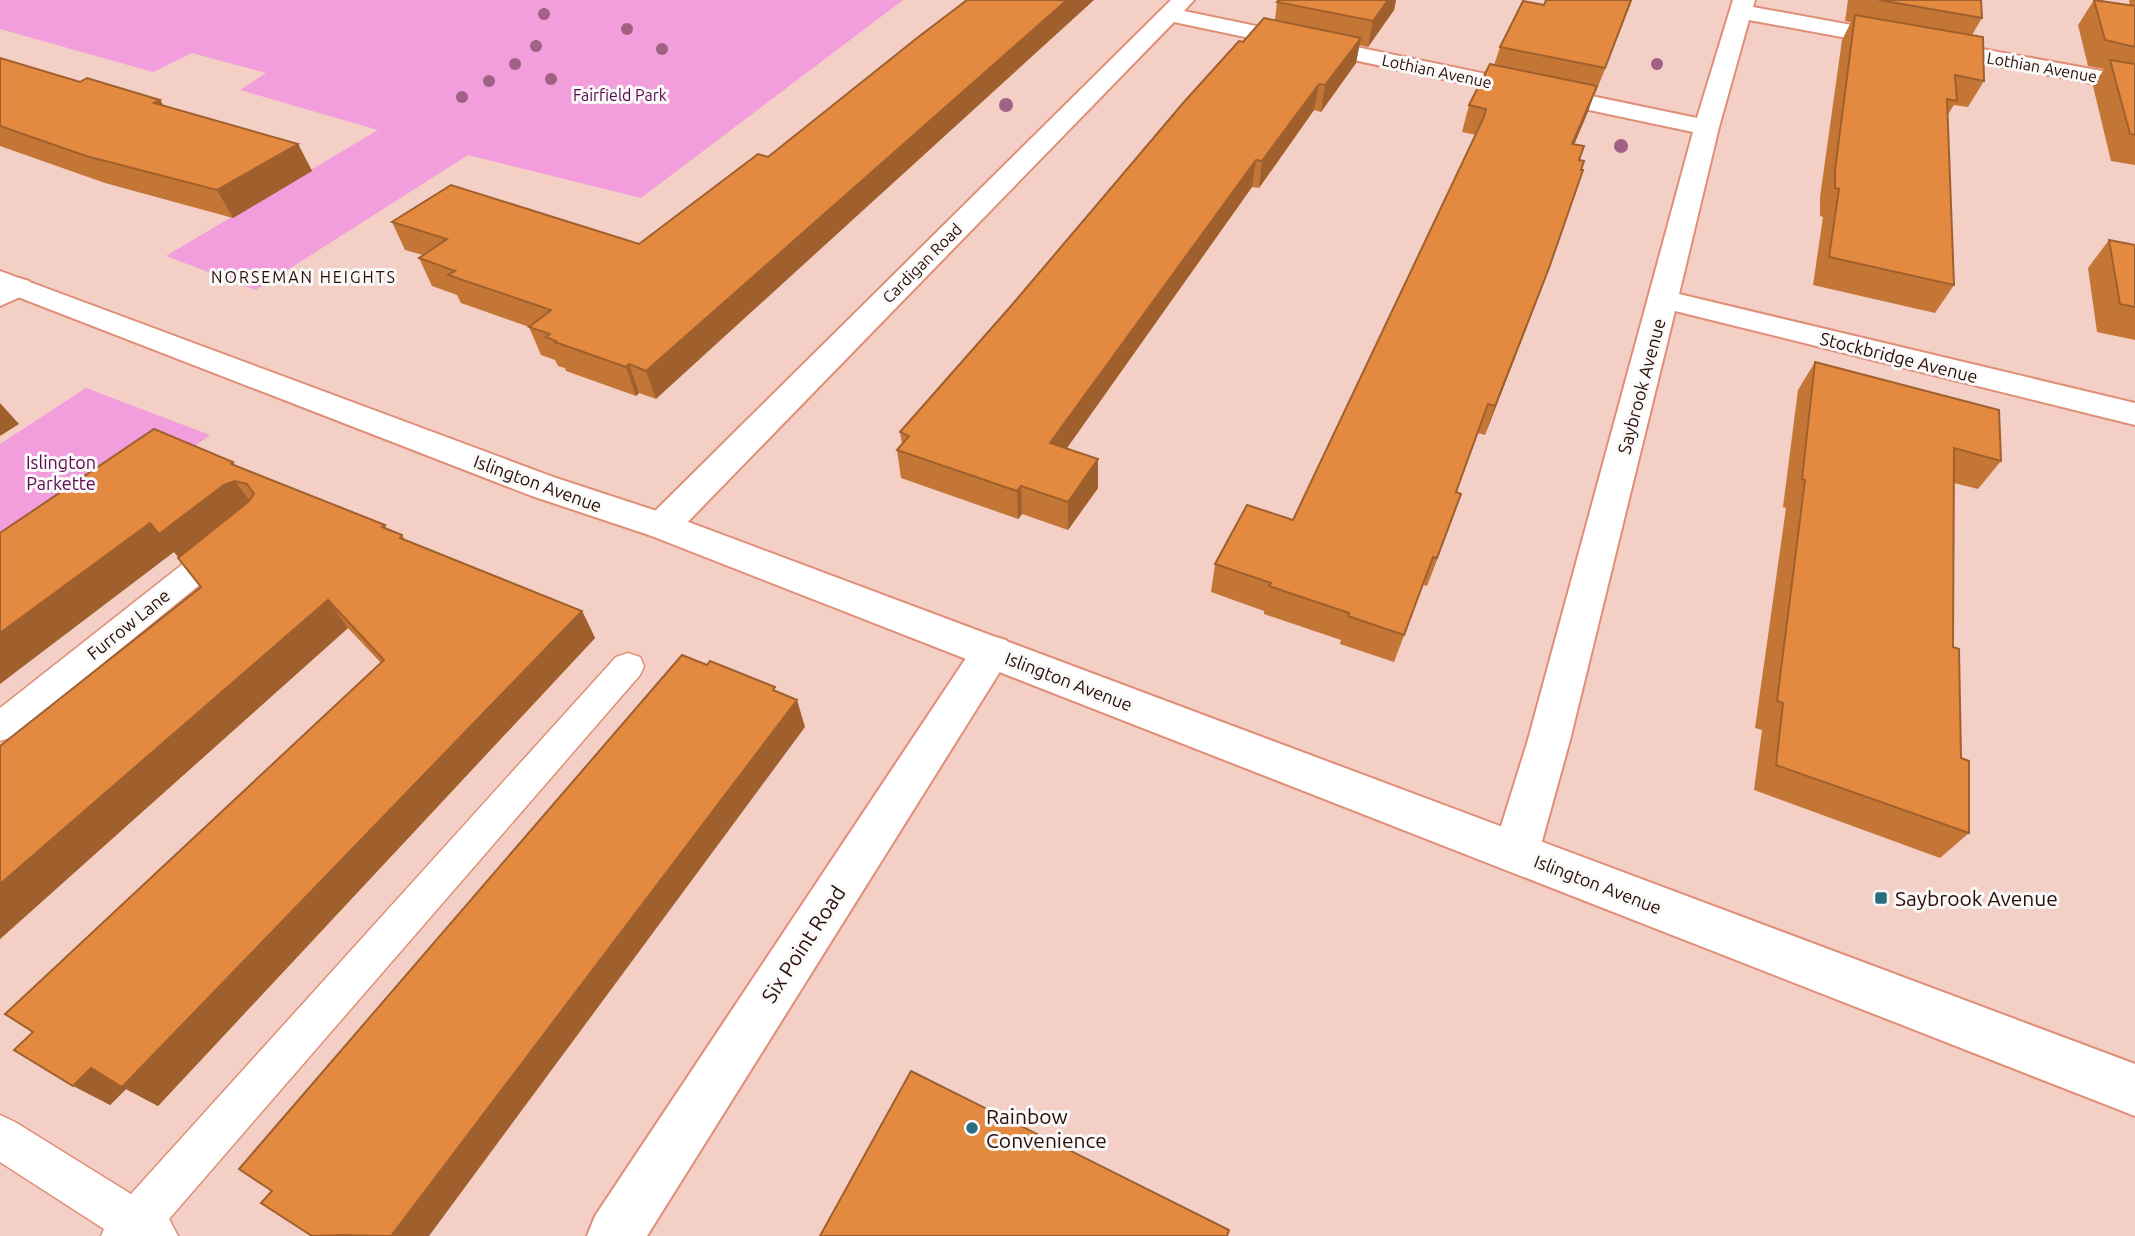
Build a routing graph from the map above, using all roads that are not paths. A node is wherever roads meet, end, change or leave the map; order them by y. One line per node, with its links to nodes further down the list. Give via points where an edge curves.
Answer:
1 (1743, 6): 3 (street, Lothian Avenue); 4 (street, Saybrook Avenue)
2 (1175, 7): 4 (street, Lothian Avenue); 8 (street, Cardigan Road)
3 (2135, 84)
4 (1707, 127): 6 (street, Saybrook Avenue)
5 (6, 288): 8 (street, Islington Avenue)
6 (1664, 299): 7 (street, Stockbridge Avenue); 13 (street, Saybrook Avenue)
7 (2135, 414)
8 (662, 526): 10 (street, Islington Avenue)
9 (246, 531): 12 (lane, Furrow Lane)
10 (992, 651): 13 (street, Islington Avenue); 17 (street, Six Point Road)
11 (628, 666): 16 (lane)
12 (0, 727)
13 (1516, 852): 14 (street, Islington Avenue)
14 (2135, 1090)
15 (0, 1136): 16 (lane)
16 (138, 1232)
17 (615, 1236)

